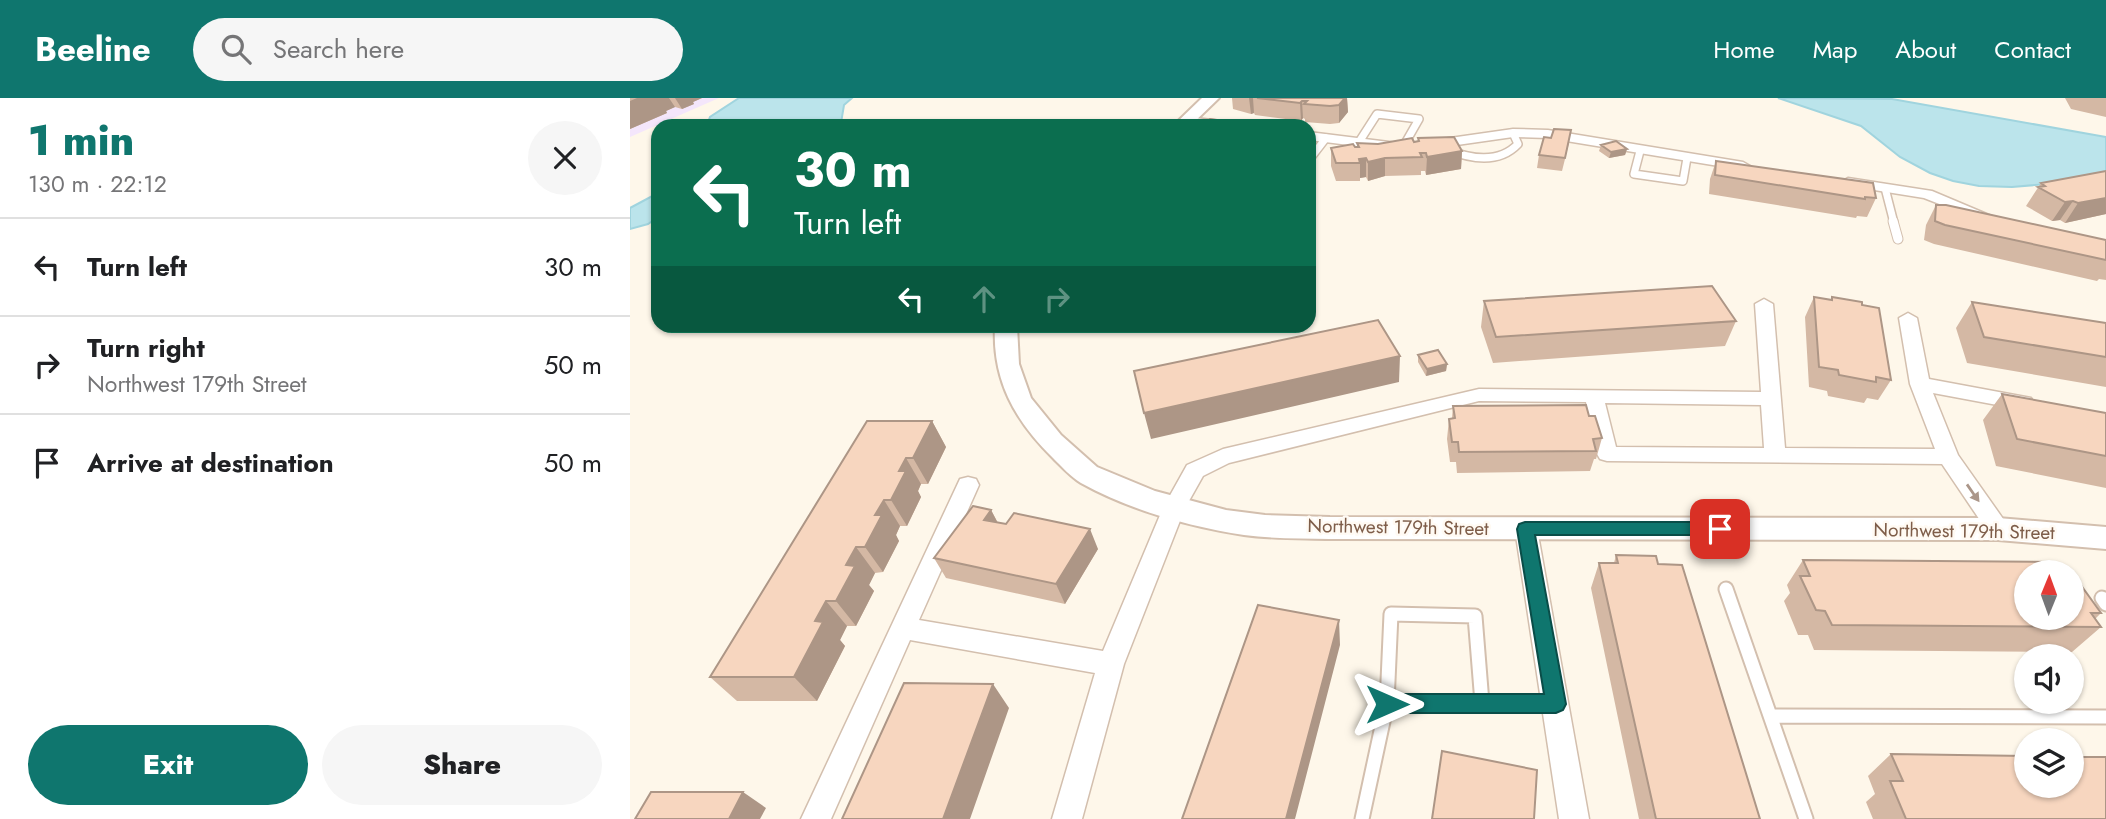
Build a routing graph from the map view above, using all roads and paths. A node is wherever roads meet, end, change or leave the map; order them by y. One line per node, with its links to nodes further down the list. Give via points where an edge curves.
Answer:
1 (1211, 98): 2 (street)
2 (1188, 119)
3 (1513, 133): 7 (street); 7 (lane, via 1518,138 1514,149 1495,157 1456,154); 9 (street, via 1548,134)
4 (1316, 137): 5 (street)
5 (1326, 138): 6 (street); 10 (lane)
6 (1359, 142): 8 (street); 8 (lane, via 1377,114 1419,119)
7 (1441, 144): 8 (street)
8 (1403, 147)
9 (1640, 150): 11 (street); 11 (lane, via 1634,174 1683,181)
10 (1316, 151)
11 (1688, 158): 12 (street)
12 (1754, 168)
13 (1833, 180): 14 (street)
14 (1885, 188): 15 (street, via 1927,194); 16 (lane)
15 (2004, 222)
16 (1898, 239)
17 (1764, 304): 22 (street)
18 (1908, 318): 20 (street)
19 (1005, 333): 27 (street, Northwest 179th Street, via 1007,373 1021,404 1045,437 1089,475)
20 (1920, 384): 23 (street); 25 (street)
21 (1594, 396): 22 (street); 24 (street, via 1608,454); 27 (street, via 1479,395 1223,457 1195,471)
22 (1769, 398): 24 (street)
23 (2039, 406)
24 (1775, 456): 25 (street)
25 (1948, 457): 29 (street, one-way to 29)
26 (968, 485): 32 (street)
27 (1174, 508): 28 (street, Northwest 179th Street, via 1245,524); 33 (street)
28 (1525, 529): 29 (street, Northwest 179th Street); 36 (street)
29 (1998, 529): 30 (street, Northwest 179th Street)
30 (2106, 538)
31 (1726, 589): 37 (lane)
32 (903, 628): 33 (street); 39 (street)
33 (1111, 664): 40 (street)
34 (1387, 704): 35 (lane); 35 (lane, via 1391,614 1475,616); 41 (lane)
35 (1482, 704): 36 (lane)
36 (1556, 704): 42 (street)
37 (1770, 716): 38 (lane); 43 (lane)
38 (2106, 717)
39 (816, 819)
40 (1068, 819)
41 (1362, 819)
42 (1574, 819)
43 (1806, 819)

